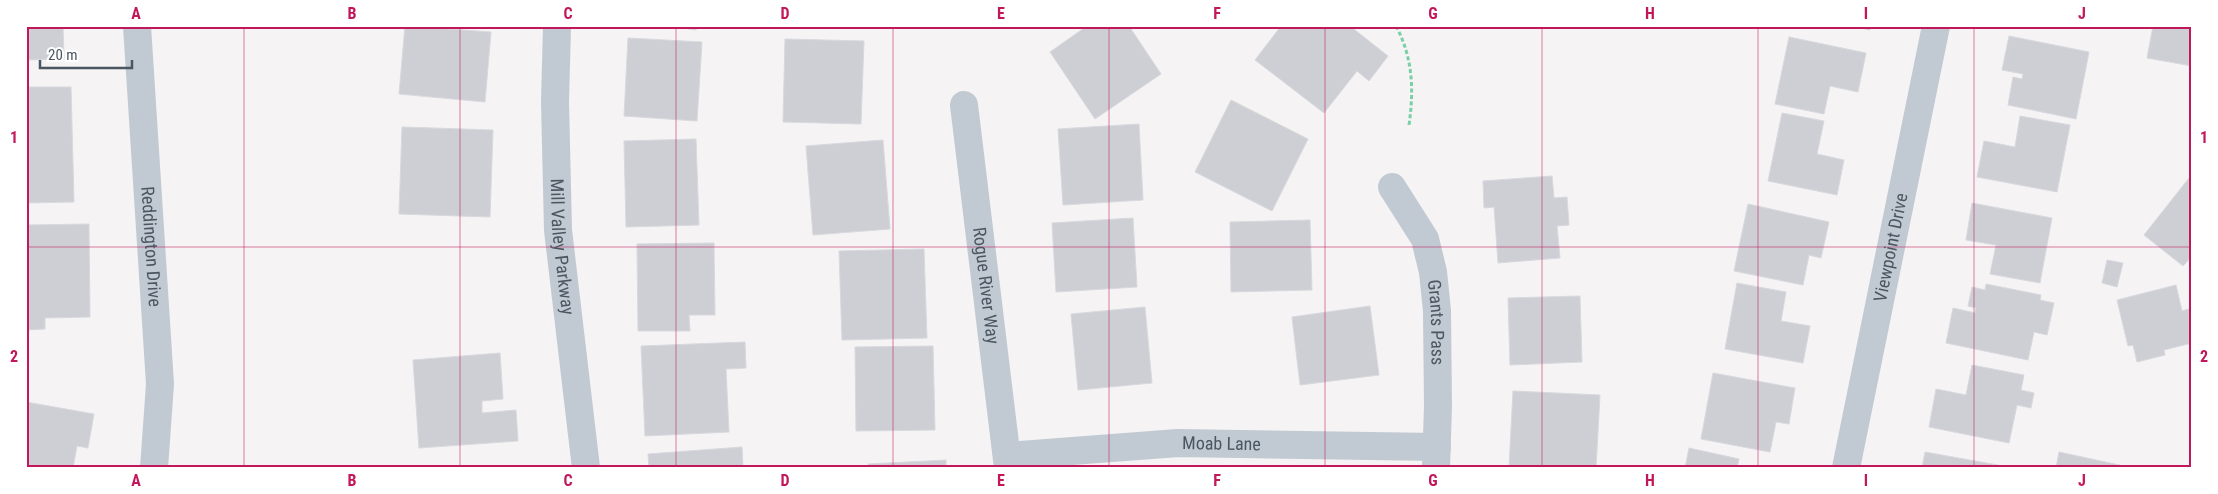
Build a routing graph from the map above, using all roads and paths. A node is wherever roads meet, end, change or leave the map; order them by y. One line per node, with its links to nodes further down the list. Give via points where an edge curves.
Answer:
1 (137, 26): 10 (street, Reddington Drive, via 160,384)
2 (556, 26): 11 (street, Mill Valley Parkway, via 558,230)
3 (1396, 26): 6 (path, via 1410,65 1412,101)
4 (1936, 26): 12 (street, Viewpoint Drive)
5 (964, 105): 9 (street, Rogue River Way)
6 (1409, 125)
7 (1392, 187): 8 (street, Grants Pass, via 1425,239 1433,272 1437,311)
8 (1436, 458): 9 (street, Moab Lane, via 1178,443)
9 (1008, 462)
10 (154, 468)
11 (586, 468)
12 (1846, 468)

